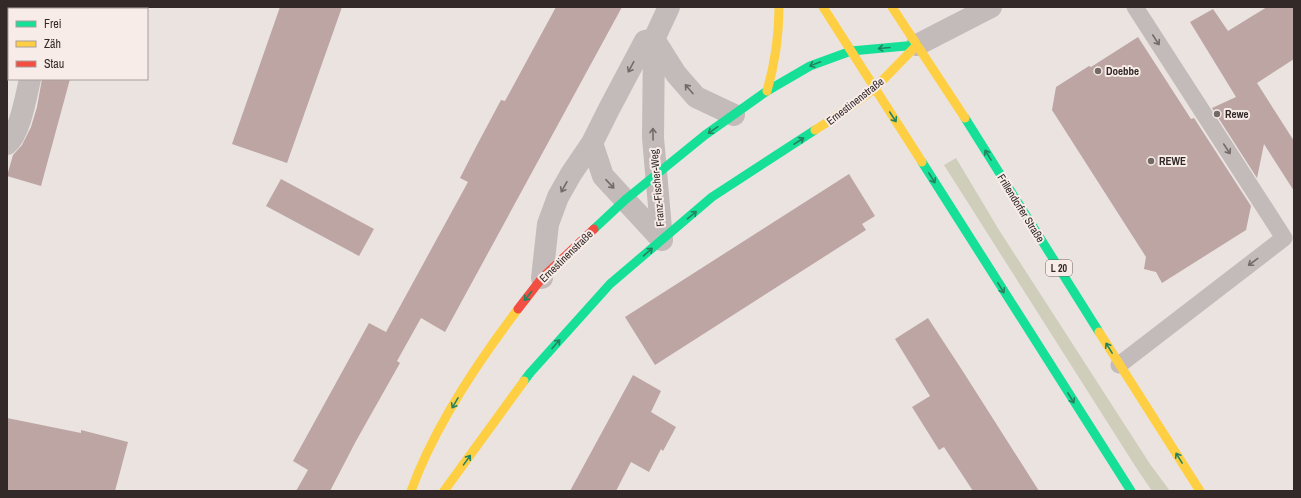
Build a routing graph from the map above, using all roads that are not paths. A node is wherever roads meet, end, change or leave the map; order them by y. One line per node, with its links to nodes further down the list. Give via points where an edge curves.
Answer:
1 (669, 7): 7 (street, Franz-Fischer-Weg)
2 (779, 7): 12 (main road, via 777,49)
3 (823, 7): 9 (main road)
4 (892, 7): 8 (main road, Frillendorfer Straße)
5 (991, 7): 8 (street)
6 (1135, 7): 20 (lane, one-way to 20, via 1284,238)
7 (654, 40): 13 (street, one-way to 7, via 696,97 676,74); 14 (street, Franz-Fischer-Weg, one-way to 14, via 646,41); 16 (street, Franz-Fischer-Weg, one-way to 7, via 653,138)
8 (917, 45): 9 (main road, Ernestinenstraße, one-way to 9); 11 (main road, Ernestinenstraße); 20 (main road, Frillendorfer Straße / L 20, one-way to 8, via 970,124)
9 (852, 51): 11 (main road); 12 (main road, Ernestinenstraße, one-way to 12, via 810,66)
10 (30, 80): 15 (street, via 18,129)
11 (874, 89): 18 (main road, Ernestinenstraße, one-way to 11, via 712,197); 23 (main road, one-way to 23)
12 (767, 90): 13 (main road, Ernestinenstraße)
13 (734, 115): 16 (main road, Ernestinenstraße, one-way to 16)
14 (592, 143): 17 (street, Franz-Fischer-Weg, one-way to 17, via 603,176); 19 (street, Franz-Fischer-Weg, one-way to 19, via 558,197 548,224)
15 (7, 144)
16 (656, 173): 17 (main road, Ernestinenstraße); 18 (street, Franz-Fischer-Weg)
17 (625, 200): 18 (street, Franz-Fischer-Weg); 19 (main road, Ernestinenstraße)
18 (662, 240): 22 (main road, Ernestinenstraße, one-way to 18, via 530,373 610,284)
19 (542, 278): 21 (main road, Ernestinenstraße, one-way to 21, via 490,346 454,403 420,466)
20 (1119, 365): 24 (main road, Frillendorfer Straße / L 20, one-way to 20)
21 (411, 491)
22 (444, 491)
23 (1131, 491)
24 (1200, 491)

